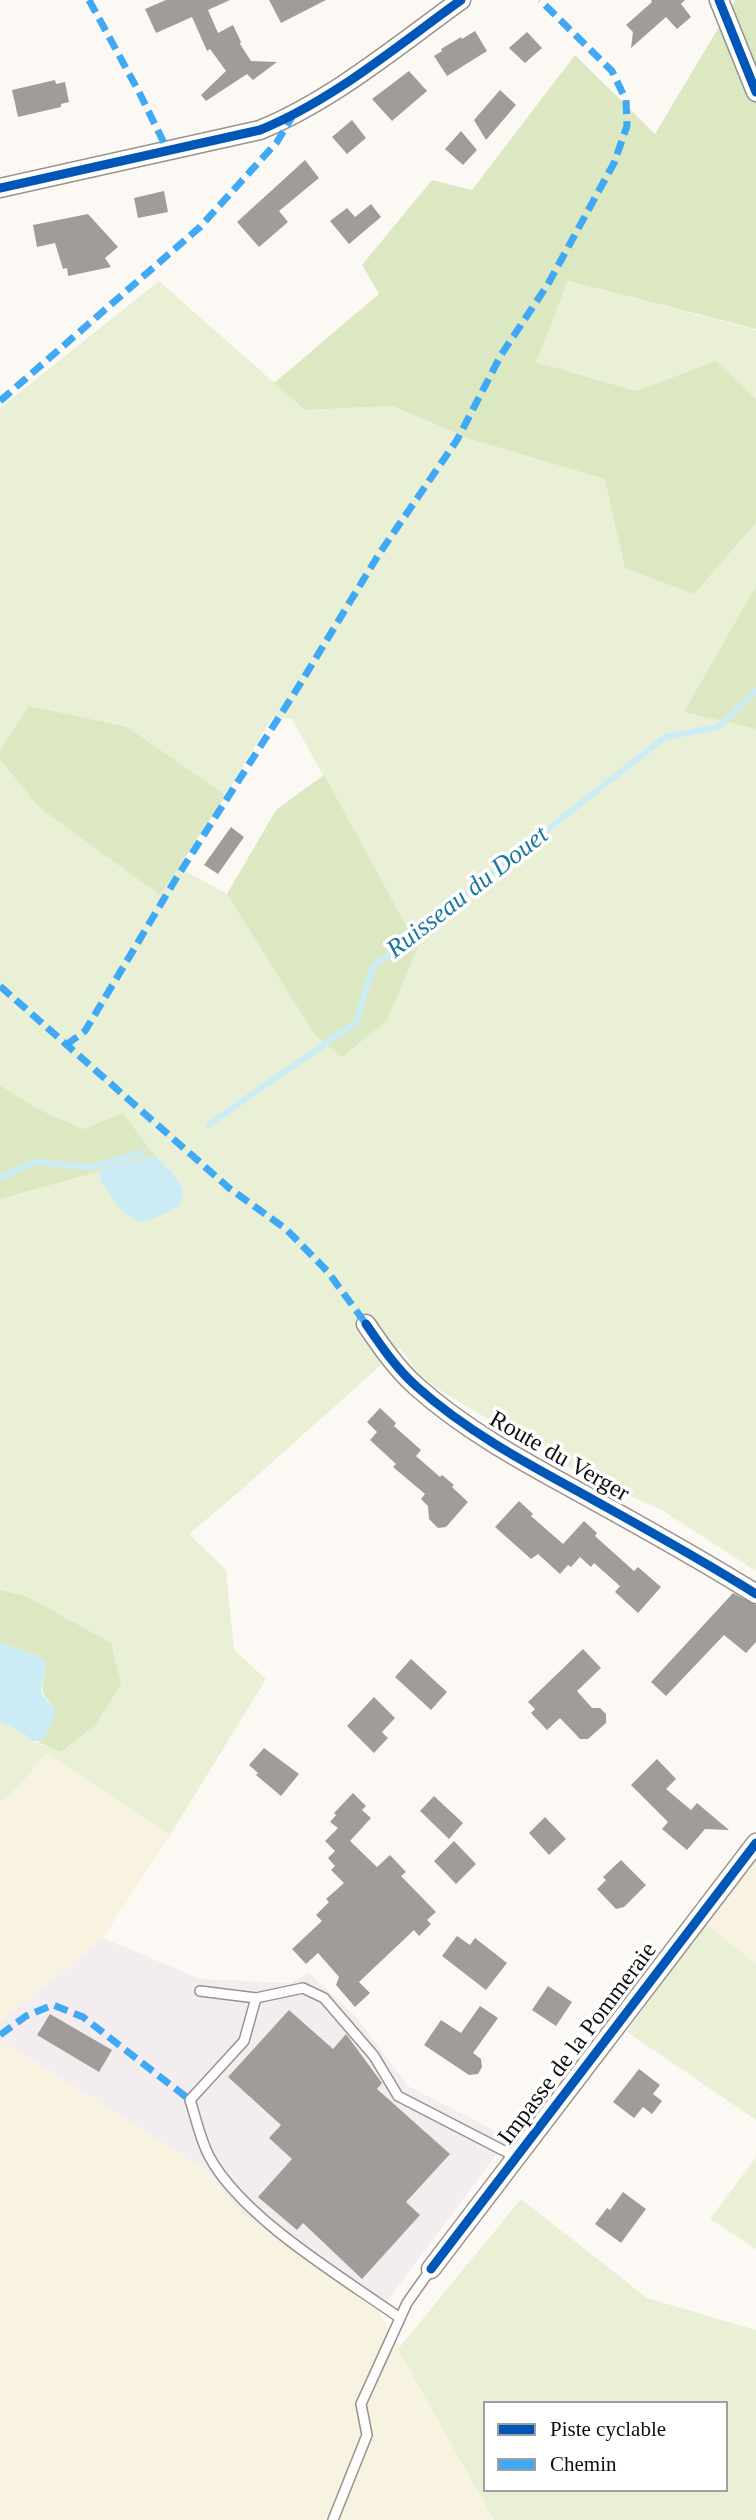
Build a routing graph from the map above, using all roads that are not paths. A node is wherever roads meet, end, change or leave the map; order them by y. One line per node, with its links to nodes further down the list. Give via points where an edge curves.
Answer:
1 (461, 0): 4 (street, via 292,117 260,130)
2 (719, 0): 3 (street)
3 (756, 92)
4 (0, 188)
5 (366, 1324): 6 (street, Route du Verger, via 415,1385 457,1418 528,1464)
6 (756, 1594)
7 (756, 1843): 10 (street, Impasse de la Pommeraie)
8 (200, 1991): 9 (lane)
9 (256, 1998): 10 (lane, via 303,1988 324,1997 374,2056 398,2096); 12 (lane, via 244,2040 190,2100 208,2155 232,2187 276,2230)
10 (516, 2157): 11 (street, Impasse de la Pommeraie)
11 (431, 2269): 12 (lane)
12 (400, 2318): 13 (lane, via 361,2404 367,2435)
13 (333, 2520)

